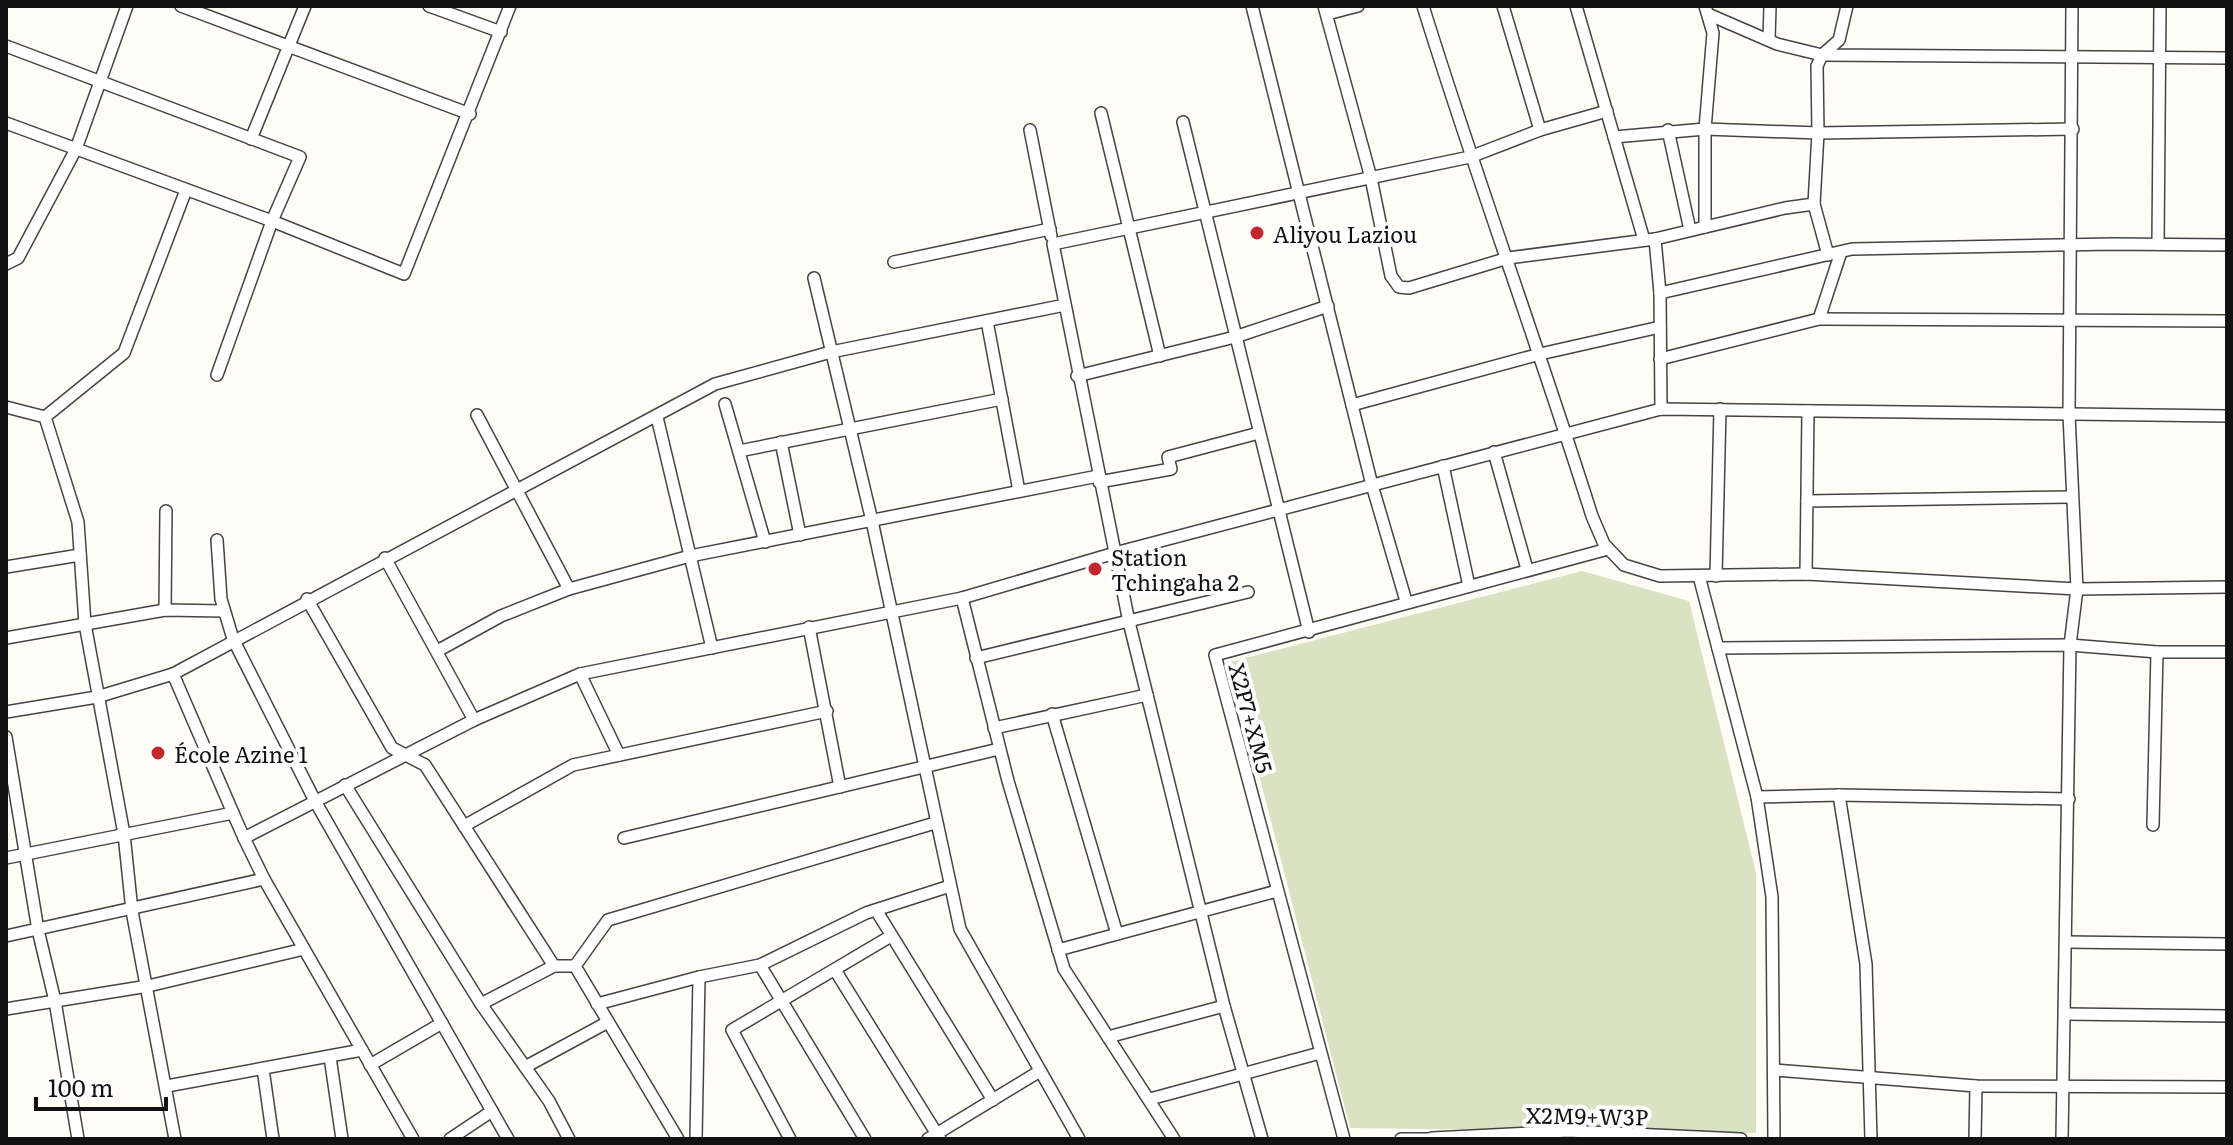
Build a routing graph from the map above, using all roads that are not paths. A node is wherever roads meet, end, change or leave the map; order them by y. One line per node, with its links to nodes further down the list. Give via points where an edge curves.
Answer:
1 (127, 6): 25 (street)
2 (182, 6): 20 (street)
3 (305, 6): 20 (street)
4 (429, 6): 17 (street)
5 (510, 6): 17 (street)
6 (1252, 6): 43 (street)
7 (1358, 6): 15 (street)
8 (1423, 6): 40 (street)
9 (1503, 6): 34 (street)
10 (1576, 6): 26 (street)
11 (1770, 6): 18 (street)
12 (1847, 6): 21 (street, via 1839,40)
13 (2072, 6): 22 (street)
14 (2160, 6): 23 (street)
15 (1326, 10): 41 (street)
16 (1708, 10): 18 (street); 31 (street, via 1713,33)
17 (501, 32): 28 (street)
18 (1769, 40): 21 (street)
19 (6, 46): 25 (street)
20 (290, 47): 28 (street); 38 (street)
21 (1822, 55): 22 (street); 36 (street, via 1817,66)
22 (2072, 55): 23 (street); 32 (street)
23 (2159, 56): 24 (street); 53 (street)
24 (2227, 58)
25 (99, 82): 38 (street); 39 (street)
26 (1607, 111): 34 (street); 37 (street)
27 (1101, 113): 48 (street)
28 (470, 114): 46 (street, via 404,274)
29 (1183, 122): 45 (street)
30 (6, 123): 39 (street)
31 (1705, 129): 35 (street); 36 (street); 47 (street)
32 (2073, 129): 36 (street); 54 (street)
33 (1030, 130): 49 (street)
34 (1540, 130): 40 (street)
35 (1668, 130): 37 (street); 50 (street)
36 (1818, 133): 44 (street)
37 (1614, 137): 51 (street)
38 (251, 139): 46 (street, via 300,157)
39 (76, 149): 42 (street); 57 (street)
40 (1470, 157): 41 (street); 59 (street)
41 (1371, 178): 43 (street); 59 (street, via 1391,276 1399,287)
42 (186, 190): 46 (street); 88 (street, via 124,353)
43 (1300, 193): 45 (street); 65 (street)
44 (1814, 204): 47 (street); 58 (street)
45 (1205, 212): 48 (street); 71 (street)
46 (272, 221): 76 (street)
47 (1705, 227): 50 (street)
48 (1132, 228): 52 (street); 74 (street)
49 (1050, 229): 52 (street); 60 (street)
50 (1690, 230): 51 (street)
51 (1650, 240): 59 (street); 63 (street)
52 (1053, 244): 64 (street)
53 (2158, 244): 54 (street); 55 (street)
54 (2073, 245): 56 (street); 69 (street)
55 (2227, 245)
56 (1841, 252): 58 (street); 66 (street)
57 (12, 255): 61 (street)
58 (1828, 255): 63 (street)
59 (1508, 258): 73 (street)
60 (894, 262)
61 (6, 264)
62 (814, 278): 72 (street)
63 (1660, 293): 70 (street)
64 (1065, 305): 67 (street); 77 (street)
65 (1328, 306): 71 (street); 80 (street)
66 (1819, 319): 69 (street); 75 (street)
67 (987, 321): 72 (street); 78 (street)
68 (2227, 321): 69 (street)
69 (2071, 322): 85 (street)
70 (1660, 327): 73 (street); 75 (street)
71 (1235, 337): 74 (street); 91 (street)
72 (831, 352): 89 (street, via 715,384); 90 (street)
73 (1540, 354): 80 (street); 92 (street)
74 (1160, 356): 77 (street)
75 (1660, 359): 82 (street)
76 (217, 375)
77 (1077, 376): 97 (street)
78 (1002, 399): 90 (street); 100 (street)
79 (725, 404): 94 (street)
80 (1352, 405): 98 (street)
81 (6, 407): 88 (street)
82 (1661, 409): 83 (street); 92 (street)
83 (1720, 409): 84 (street); 118 (street)
84 (1808, 411): 85 (street); 102 (street)
85 (2069, 414): 87 (street); 101 (street)
86 (477, 415): 99 (street)
87 (2227, 416)
88 (45, 417): 111 (street, via 78,522)
89 (657, 417): 99 (street); 112 (street)
90 (849, 428): 93 (street); 105 (street)
91 (1259, 433): 97 (street, via 1168,457 1171,469); 103 (street)
92 (1566, 433): 95 (street); 109 (street)
93 (781, 442): 94 (street); 106 (street)
94 (739, 451): 108 (street)
95 (1494, 452): 96 (street); 115 (street)
96 (1443, 466): 98 (street); 119 (street)
97 (1098, 479): 100 (street); 110 (street)
98 (1372, 485): 103 (street); 126 (street)
99 (515, 491): 113 (street); 121 (street)
100 (1019, 491): 105 (street)
101 (2071, 497): 102 (street); 122 (street)
102 (1807, 501): 116 (street)
103 (1278, 509): 110 (street); 133 (street)
104 (166, 511): 127 (street)
105 (872, 521): 106 (street); 129 (street)
106 (800, 535): 108 (street)
107 (217, 540): 128 (street)
108 (765, 542): 112 (street)
109 (1608, 549): 115 (street, X2P7+XM5); 117 (street, via 1624,565 1660,576)
110 (1115, 553): 124 (street); 130 (street)
111 (80, 555): 114 (street); 131 (street)
112 (690, 556): 121 (street); 137 (street)
113 (385, 558): 125 (street); 139 (street)
114 (6, 567)
115 (1527, 569): 119 (street, X2P7+XM5)
116 (1806, 574): 118 (street); 122 (street)
117 (1699, 576): 118 (street); 138 (street)
118 (1716, 576)
119 (1469, 586): 126 (street, X2P7+XM5)
120 (2227, 587): 122 (street)
121 (569, 589): 139 (street, via 501,616)
122 (2077, 589): 136 (street)
123 (1248, 592): 130 (street)
124 (962, 598): 129 (street); 142 (street)
125 (307, 599): 135 (street); 154 (street, via 392,748)
126 (1406, 601): 133 (street, X2P7+XM5)
127 (165, 610): 128 (street); 131 (street)
128 (224, 611): 135 (street)
129 (891, 613): 132 (street); 156 (street)
130 (1129, 622): 142 (street); 145 (street)
131 (85, 624): 134 (street); 146 (street)
132 (809, 627): 137 (street); 147 (street)
133 (1309, 632): 174 (street, X2P7+XM5, via 1215,655)
134 (6, 638)
135 (233, 639): 143 (street); 162 (street)
136 (2070, 645): 138 (street); 140 (street); 161 (street)
137 (712, 648): 144 (street)
138 (1718, 648): 160 (street)
139 (439, 650): 150 (street)
140 (2157, 652): 141 (street); 165 (street)
141 (2227, 652)
142 (976, 658): 151 (street)
143 (173, 674): 146 (street); 163 (street)
144 (580, 674): 150 (street); 155 (street)
145 (1147, 695): 149 (street); 177 (street)
146 (97, 697): 148 (street); 167 (street)
147 (827, 711): 155 (street); 158 (street)
148 (6, 712)
149 (1052, 714): 151 (street); 179 (street)
150 (474, 720): 154 (street)
151 (994, 728): 153 (street)
152 (6, 737): 170 (street)
153 (999, 749): 156 (street); 185 (street)
154 (405, 754): 157 (street); 166 (street, via 425,765)
155 (619, 755): 166 (street, via 573,765)
156 (925, 765): 158 (street); 164 (street)
157 (345, 785): 162 (street); 194 (street)
158 (840, 787): 169 (street)
159 (1839, 795): 160 (street); 161 (street); 212 (street, via 1866,964)
160 (1757, 797): 209 (street, via 1772,897)
161 (2069, 799): 182 (street)
162 (315, 801): 168 (street); 201 (street)
163 (233, 813): 167 (street); 168 (street)
164 (935, 823): 173 (street); 188 (street, via 608,920)
165 (2153, 825)
166 (464, 826): 187 (street)
167 (124, 834): 170 (street); 176 (street)
168 (244, 838): 172 (street)
169 (624, 838)
170 (26, 854): 171 (street); 178 (street)
171 (6, 858)
172 (264, 879): 176 (street); 184 (street)
173 (950, 886): 175 (street); 210 (street, via 960,929)
174 (1277, 891): 177 (street); 204 (street, X2P7+XM5)
175 (876, 910): 181 (street); 186 (street)
176 (132, 911): 178 (street); 191 (street)
177 (1202, 911): 179 (street); 196 (street)
178 (38, 930): 180 (street); 192 (street)
179 (1117, 934): 185 (street)
180 (6, 936)
181 (891, 936): 189 (street); 218 (street)
182 (2066, 942): 183 (street); 198 (street)
183 (2227, 944)
184 (304, 949): 191 (street); 203 (street)
185 (1058, 950): 202 (street, via 1064,969)
186 (760, 965): 190 (street); 193 (street)
187 (554, 966): 188 (street); 194 (street)
188 (575, 966): 195 (street)
189 (835, 970): 193 (street); 221 (street)
190 (699, 977): 195 (street); 232 (street)
191 (148, 986): 192 (street); 213 (street)
192 (55, 1001): 197 (street); 223 (street)
193 (782, 1002): 233 (street, via 732,1030); 234 (street)
194 (481, 1004): 207 (street)
195 (597, 1004): 200 (street)
196 (1224, 1006): 202 (street); 211 (street)
197 (6, 1009)
198 (2065, 1014): 199 (street); 215 (street)
199 (2227, 1016)
200 (608, 1022): 207 (street); 231 (street)
201 (442, 1023): 206 (street); 219 (street)
202 (1108, 1037): 217 (street)
203 (362, 1050): 205 (street); 206 (street)
204 (1320, 1053): 211 (street); 238 (street, X2P7+XM5)
205 (330, 1057): 208 (street); 226 (street)
206 (370, 1065): 227 (street)
207 (525, 1067): 230 (street)
208 (263, 1069): 213 (street); 225 (street)
209 (1774, 1070): 212 (street); 241 (street)
210 (1040, 1071): 218 (street); 235 (street)
211 (1244, 1073): 217 (street); 237 (street)
212 (1869, 1078): 214 (street); 242 (street)
213 (167, 1086): 224 (street)
214 (1976, 1086): 215 (street); 243 (street)
215 (2063, 1087): 216 (street); 244 (street)
216 (2227, 1087)
217 (1150, 1099): 236 (street)
218 (993, 1100): 221 (street)
219 (492, 1111): 228 (street); 229 (street)
220 (1568, 1135): 222 (street, X2M9+W3P); 240 (street, X2M9+W3P)
221 (935, 1137)
222 (1432, 1138): 239 (street, X2M9+W3P)
223 (78, 1139)
224 (175, 1139)
225 (273, 1139)
226 (342, 1139)
227 (413, 1139)
228 (450, 1139)
229 (508, 1139)
230 (569, 1139)
231 (678, 1139)
232 (696, 1139)
233 (790, 1139)
234 (865, 1139)
235 (1079, 1139)
236 (1174, 1139)
237 (1262, 1139)
238 (1344, 1139)
239 (1401, 1139)
240 (1741, 1139)
241 (1774, 1139)
242 (1871, 1139)
243 (1975, 1139)
244 (2062, 1139)

